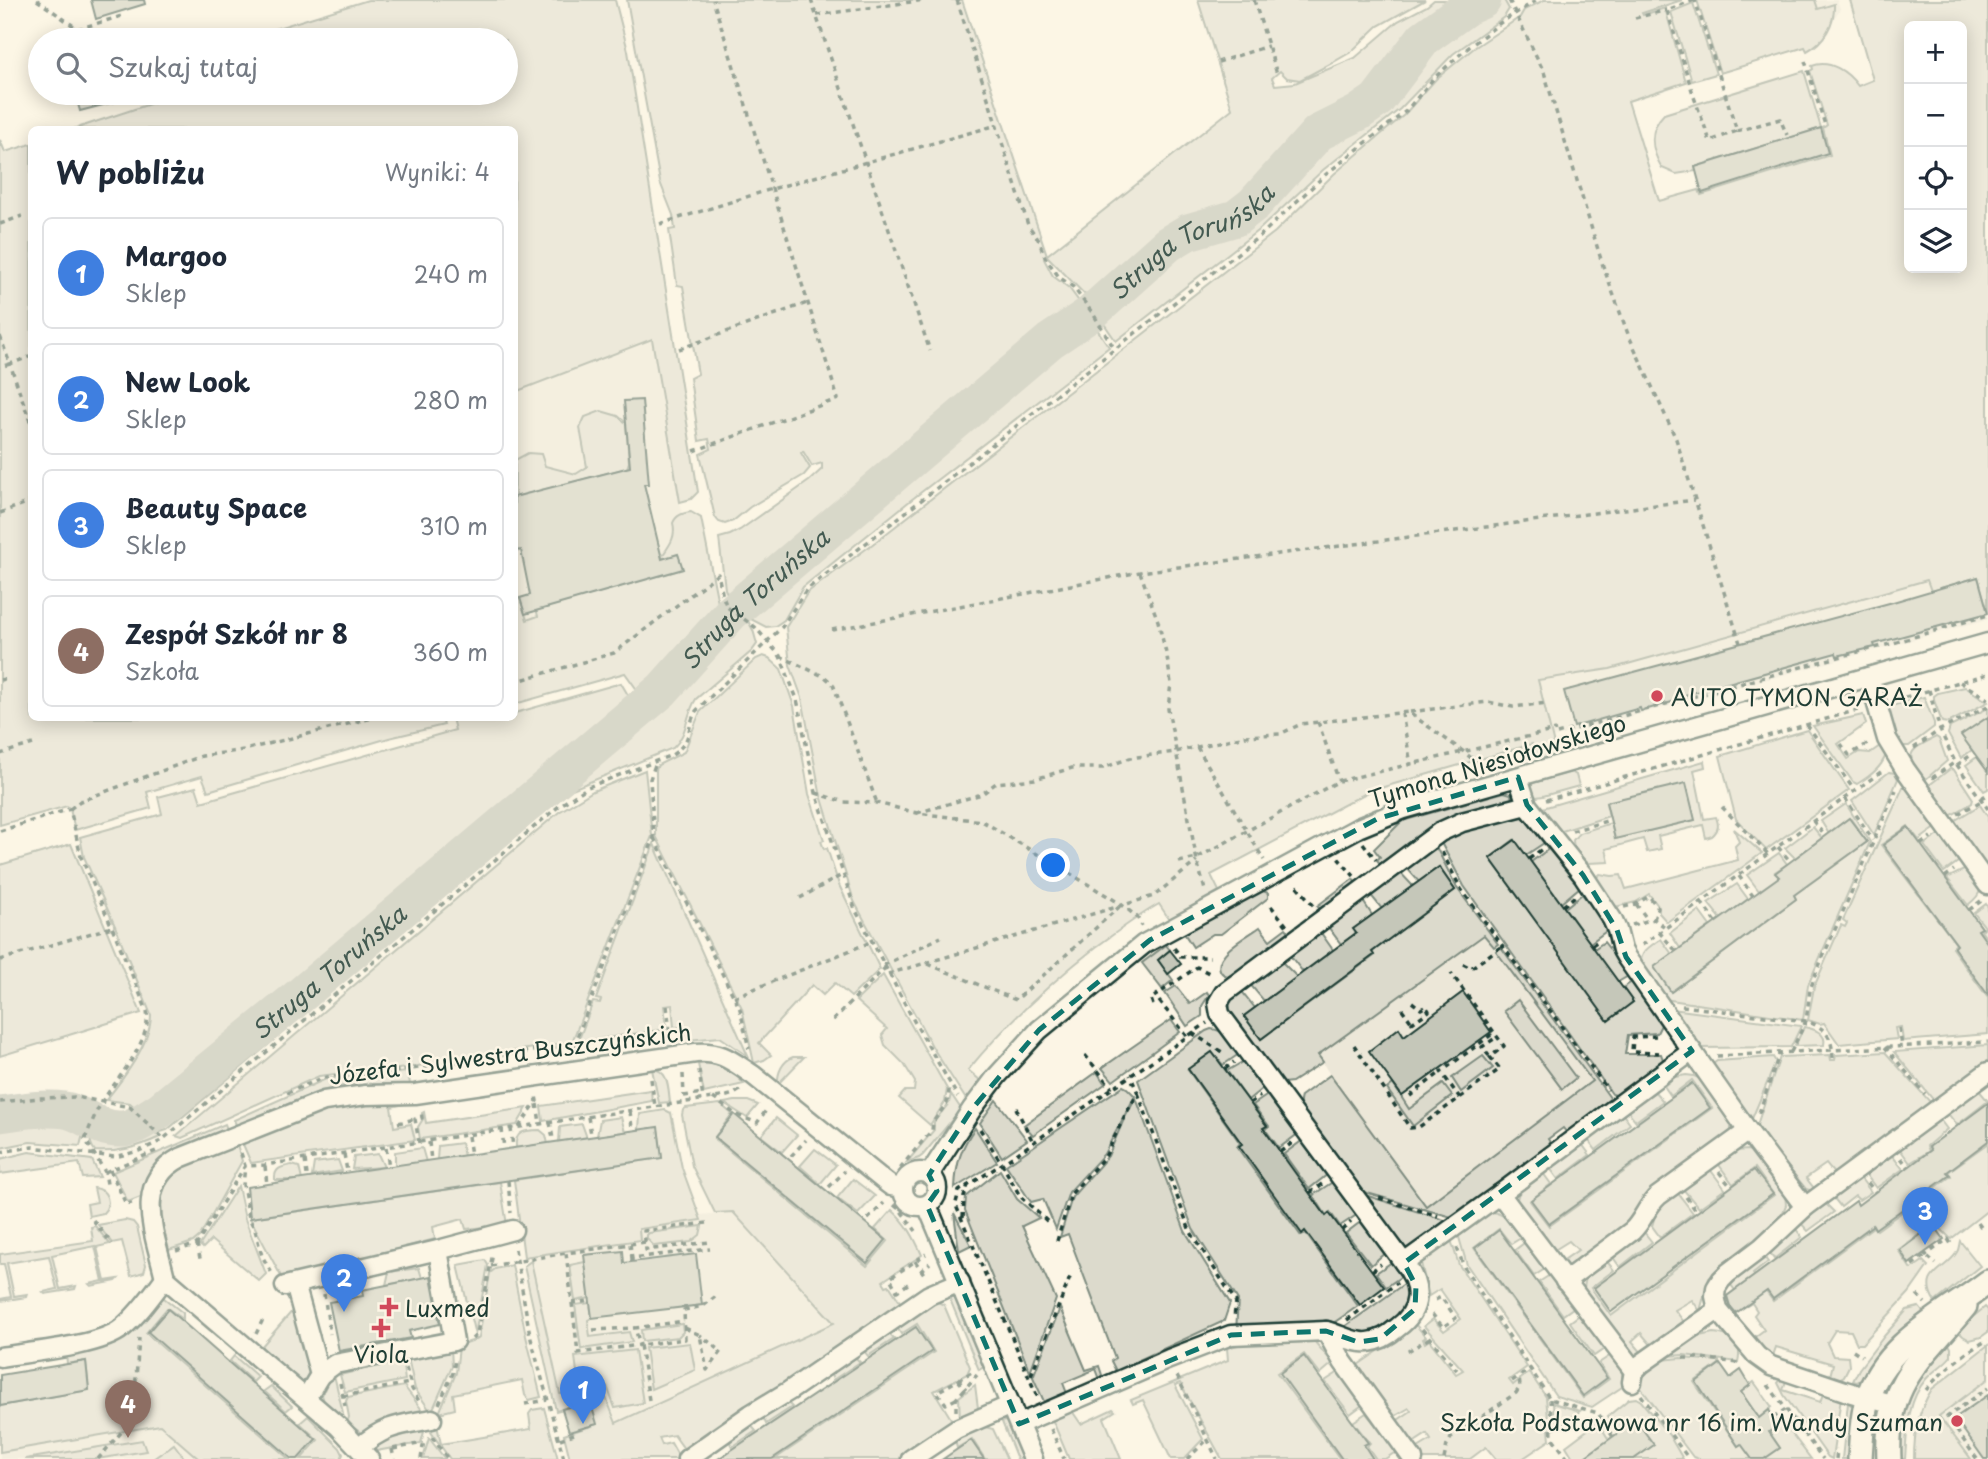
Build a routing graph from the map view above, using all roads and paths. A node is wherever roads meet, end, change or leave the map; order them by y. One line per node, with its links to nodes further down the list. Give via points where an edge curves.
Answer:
1 (37, 0): 15 (path)
2 (713, 0): 26 (path)
3 (811, 0): 13 (path)
4 (925, 0): 13 (path)
5 (957, 0): 21 (path)
6 (1254, 0): 17 (path)
7 (1509, 0): 11 (path)
8 (1536, 0): 11 (path)
9 (1695, 0): 10 (path); 23 (path)
10 (1667, 10): 14 (path); 23 (path, via 1710,141)
11 (1515, 13): 32 (path, via 1440,72 1406,111 1325,175 1261,235); 40 (path, via 1544,72 1603,265 1628,334 1676,439)
12 (125, 15): 16 (path)
13 (817, 15): 25 (path)
14 (1635, 18)
15 (77, 28)
16 (81, 28)
17 (1268, 46): 19 (path); 20 (path)
18 (1805, 61): 22 (path)
19 (1217, 62)
20 (1277, 74)
21 (997, 125): 25 (path); 32 (path, via 1030,230 1059,277 1090,309)
22 (1825, 125)
23 (1737, 131): 24 (path, via 1780,119)
24 (1787, 135)
25 (867, 162): 26 (path); 34 (path)
26 (772, 189): 29 (path); 30 (path)
27 (23, 216): 28 (path)
28 (0, 224)
29 (660, 224)
30 (807, 303): 33 (path); 39 (path, via 838,399)
31 (0, 337): 36 (path)
32 (1114, 348): 46 (path, via 806,590)
33 (679, 349)
34 (930, 351)
35 (28, 357): 36 (path)
36 (10, 363): 37 (path); 38 (path)
37 (0, 367)
38 (28, 415)
39 (694, 451)
40 (1694, 500): 43 (path); 47 (path)
41 (28, 502): 42 (path)
42 (0, 513)
43 (1140, 572): 45 (path); 70 (path, via 1167,657)
44 (1988, 615): 71 (path, via 1557,732)
45 (832, 631)
46 (768, 642): 49 (path); 54 (path, via 727,607 718,574 614,653); 74 (path, via 696,711 685,744)
47 (1740, 643)
48 (1988, 643): 51 (street, Tymona Niesiołowskiego)
49 (780, 656): 83 (path, via 797,699); 87 (path, via 833,684)
50 (1988, 674): 55 (path)
51 (1869, 677): 59 (street); 78 (street, Tymona Niesiołowskiego)
52 (9, 678): 53 (path)
53 (0, 680)
54 (518, 681)
55 (1960, 682): 56 (path); 57 (path)
56 (1929, 690): 59 (path); 65 (path)
57 (1988, 699)
58 (1548, 703): 61 (path, via 1513,706 1488,702)
59 (1876, 705): 64 (path); 66 (street)
60 (1988, 706): 65 (path)
61 (1405, 713): 63 (path); 71 (path); 77 (path)
62 (360, 721): 90 (path, via 202,756 80,801)
63 (1318, 722): 69 (path, via 1280,734); 79 (path)
64 (1807, 725): 82 (path); 88 (path)
65 (1940, 730): 75 (path); 76 (path)
66 (1885, 734): 68 (path, via 1849,755); 75 (street)
67 (33, 744): 73 (path)
68 (1841, 744)
69 (1197, 747): 70 (path); 97 (path)
70 (1175, 752): 92 (path, via 996,783 982,794); 105 (path)
71 (1464, 752): 77 (path); 80 (path)
72 (1975, 753): 76 (path)
73 (0, 754)
74 (656, 761): 100 (path, via 650,779); 215 (path, via 588,787 559,806)
75 (1902, 764): 81 (street); 82 (path); 102 (path)
76 (1956, 764): 81 (path); 86 (path)
77 (1411, 765): 79 (path)
78 (1518, 777): 80 (street, Tymona Niesiołowskiego); 88 (street)
79 (1339, 781): 97 (path)
80 (1499, 782): 108 (street, Tymona Niesiołowskiego, via 1377,819)
81 (1919, 788): 95 (street)
82 (1855, 791): 85 (path)
83 (816, 793): 87 (path, via 844,802); 109 (path)
84 (1988, 794): 86 (path)
85 (1845, 798): 94 (path); 102 (path)
86 (1981, 799): 91 (path); 95 (path)
87 (877, 803): 92 (path)
88 (1527, 805): 98 (street, via 1462,822); 101 (street)
89 (1722, 807): 104 (path)
90 (70, 809): 96 (path); 123 (path, via 81,857)
91 (1988, 809)
92 (917, 813): 115 (path, via 982,821)
93 (1610, 820): 101 (path)
94 (1813, 821): 99 (path); 103 (path)
95 (1944, 823): 111 (street)
96 (0, 831)
97 (1245, 831): 105 (path); 108 (path)
98 (1434, 836): 130 (path, via 1461,889); 150 (street, via 1224,993 1218,1003)
99 (1825, 836)
100 (654, 838): 141 (path); 142 (path)
101 (1555, 839): 118 (street)
102 (1874, 841): 120 (path)
103 (1778, 847): 104 (path); 106 (path)
104 (1768, 854): 110 (path)
105 (1197, 859): 107 (path); 115 (path, via 1154,896); 117 (path)
106 (1790, 861)
107 (1179, 862)
108 (1273, 874): 117 (street, Tymona Niesiołowskiego)
109 (842, 875): 113 (path); 129 (path)
110 (1739, 876): 112 (path); 114 (path)
111 (1988, 886)
112 (1753, 896)
113 (800, 898)
114 (1701, 902): 121 (path); 124 (path)
115 (1121, 904): 128 (path); 135 (path); 135 (path, via 1016,1000)
116 (1636, 904): 118 (path); 119 (path); 119 (path, via 1649,896 1658,908)
117 (1210, 907): 128 (street, Tymona Niesiołowskiego)
118 (1606, 911): 125 (street)
119 (1651, 920): 124 (path); 125 (path)
120 (1839, 920): 122 (path); 152 (path, via 1810,990)
121 (1716, 922)
122 (1846, 925)
123 (113, 927): 134 (path); 193 (path, via 148,1017 135,1054)
124 (1665, 927): 126 (path)
125 (1617, 930): 133 (street)
126 (1659, 932): 131 (path); 133 (path)
127 (941, 937): 137 (path)
128 (1156, 937): 132 (path, via 1181,957); 201 (street, Tymona Niesiołowskiego, via 1040,1030)
129 (871, 942): 137 (path); 141 (path)
130 (1502, 946): 136 (path, via 1471,968); 195 (path)
131 (1676, 951)
132 (1210, 957)
133 (1626, 957): 146 (street)
134 (0, 960)
135 (926, 963): 140 (path)
136 (1463, 964)
137 (884, 966): 140 (path); 151 (path)
138 (1209, 973): 147 (path, via 1197,967 1151,999)
139 (1451, 973): 170 (path, via 1504,1046)
140 (888, 974): 179 (path)
141 (734, 998): 175 (path)
142 (592, 1000): 144 (path); 159 (path)
143 (1159, 1001): 157 (path)
144 (599, 1002)
145 (1412, 1002): 153 (path, via 1429,1011)
146 (1659, 1004): 152 (path); 163 (street)
147 (1153, 1005)
148 (667, 1006): 156 (path)
149 (1402, 1009): 153 (path)
150 (1220, 1014): 157 (path); 248 (street)
151 (833, 1020)
152 (1805, 1021): 164 (path, via 1823,1025); 166 (path)
153 (1412, 1023): 154 (path)
154 (1415, 1028)
155 (1899, 1028): 161 (path)
156 (670, 1031): 159 (path); 167 (path, via 681,1030)
157 (1189, 1035): 168 (path); 176 (path)
158 (1988, 1042): 161 (path)
159 (574, 1045): 184 (path, via 392,1072 332,1076)
160 (1354, 1045): 180 (path)
161 (1902, 1046): 162 (path)
162 (1885, 1047): 164 (path); 199 (path)
163 (1690, 1049): 163 (path, via 1633,1037 1632,1052); 165 (path); 195 (street); 213 (street)
164 (1833, 1050): 166 (path); 171 (path)
165 (1780, 1052): 166 (path); 213 (path)
166 (1791, 1052)
167 (694, 1053): 172 (street, Józefa i Sylwestra Buszczyńskich); 175 (street, Józefa i Sylwestra Buszczyńskich, via 724,1055); 182 (path); 186 (path, via 682,1068)
168 (1224, 1054)
169 (1085, 1055): 181 (path)
170 (1490, 1057): 173 (path, via 1482,1047 1494,1039 1491,1035); 189 (path, via 1500,1069)
171 (1833, 1058)
172 (649, 1060): 177 (street, Józefa i Sylwestra Buszczyńskich); 196 (path)
173 (1441, 1072): 187 (path); 189 (path)
174 (1988, 1072): 199 (street)
175 (753, 1075): 188 (path, via 739,1092); 249 (street, Józefa i Sylwestra Buszczyńskich)
176 (1130, 1075): 181 (path); 183 (path)
177 (534, 1077): 185 (street, Józefa i Sylwestra Buszczyńskich); 191 (path)
178 (1389, 1084): 180 (path)
179 (950, 1085): 201 (path); 249 (path, via 947,1103)
180 (1383, 1087): 189 (path, via 1410,1128 1419,1127)
181 (1112, 1088): 222 (path)
182 (702, 1093): 186 (path); 190 (path)
183 (1138, 1093): 261 (path, via 1106,1155 1072,1194); 301 (path, via 1190,1231 1236,1302)
184 (286, 1094)
185 (418, 1094): 203 (path); 273 (street, Józefa i Sylwestra Buszczyńskich, via 366,1094 324,1101 170,1164 151,1195 151,1219)
186 (684, 1096): 194 (path)
187 (1410, 1096)
188 (713, 1098): 190 (path); 197 (path, via 756,1124)
189 (1460, 1098)
190 (703, 1100): 194 (path)
191 (537, 1101): 207 (path); 208 (path)
192 (0, 1102): 193 (path, via 76,1097)
193 (102, 1102): 218 (path, via 130,1107); 232 (path, via 85,1139)
194 (684, 1103): 196 (path)
195 (1619, 1106): 250 (street)
196 (655, 1107): 200 (path)
197 (769, 1107)
198 (1016, 1108): 222 (path)
199 (1938, 1108): 252 (street)
200 (629, 1111): 202 (path); 211 (path)
201 (969, 1113): 236 (path); 243 (street, Tymona Niesiołowskiego)
202 (588, 1117): 205 (path); 214 (path)
203 (422, 1118): 204 (path); 209 (path)
204 (415, 1119): 206 (path); 209 (path)
205 (550, 1122): 207 (path); 219 (path)
206 (398, 1123)
207 (540, 1123): 208 (path)
208 (519, 1127): 210 (path)
209 (416, 1128): 223 (path)
210 (511, 1128): 212 (path); 227 (path)
211 (632, 1128)
212 (502, 1129): 216 (path); 228 (path)
213 (1748, 1131): 252 (street); 283 (street, via 1658,1196 1632,1231)
214 (591, 1133)
215 (169, 1134): 218 (path); 220 (path)
216 (468, 1136): 221 (path); 231 (path)
217 (808, 1138): 233 (path)
218 (164, 1139): 224 (path)
219 (553, 1139)
220 (180, 1140)
221 (429, 1142): 223 (path); 235 (path)
222 (1033, 1142): 236 (path)
223 (419, 1143): 226 (path)
224 (150, 1147): 225 (path); 232 (path, via 115,1157)
225 (163, 1148)
226 (386, 1148): 230 (path); 239 (path)
227 (513, 1149)
228 (504, 1150)
229 (0, 1152): 232 (path, via 32,1147)
230 (344, 1154): 234 (path); 241 (path)
231 (471, 1155)
232 (96, 1156): 245 (path)
233 (791, 1156)
234 (305, 1159): 237 (path); 242 (path)
235 (431, 1161)
236 (1002, 1164): 256 (path, via 1020,1196); 320 (path, via 959,1191 957,1208)
237 (265, 1165): 238 (path); 246 (path)
238 (245, 1166): 265 (path); 286 (path, via 248,1218 262,1256 271,1273)
239 (389, 1167)
240 (847, 1168): 247 (path)
241 (347, 1171)
242 (307, 1175)
243 (929, 1175): 249 (street, via 912,1174); 251 (street, via 937,1191)
244 (508, 1181): 260 (path)
245 (107, 1184)
246 (267, 1185)
247 (830, 1187)
248 (1350, 1189): 258 (path); 280 (street)
249 (893, 1190): 251 (street, via 916,1206); 253 (path)
250 (1500, 1194): 258 (street); 283 (street)
251 (927, 1205): 284 (street)
252 (1805, 1207): 294 (street, via 1721,1280 1715,1296)
253 (868, 1219)
254 (93, 1220): 264 (path)
255 (706, 1223): 262 (path, via 644,1231)
256 (1049, 1223)
257 (1978, 1223): 259 (path)
258 (1455, 1226): 280 (street); 315 (path, via 1464,1267)
259 (1983, 1231)
260 (505, 1232): 269 (street); 274 (path); 279 (path)
261 (1057, 1241)
262 (645, 1242): 263 (path, via 646,1250); 266 (path)
263 (709, 1242)
264 (112, 1244)
265 (197, 1244): 273 (path); 276 (path)
266 (630, 1244): 268 (path, via 632,1260); 270 (path)
267 (1953, 1247): 272 (path, via 1946,1237)
268 (710, 1249)
269 (438, 1250): 286 (street); 304 (street)
270 (566, 1253): 274 (path); 291 (path)
271 (926, 1254): 275 (path)
272 (1925, 1254): 277 (path); 278 (path)
273 (160, 1256): 282 (street, Józefa i Sylwestra Buszczyńskich)
274 (517, 1261): 279 (path); 334 (path)
275 (915, 1261): 285 (path, via 890,1278 897,1291); 288 (path)
276 (201, 1263)
277 (1936, 1264)
278 (1912, 1265)
279 (491, 1266): 304 (path, via 478,1334)
280 (1408, 1268): 293 (street, via 1416,1286); 299 (path)
281 (1071, 1275): 320 (path)
282 (165, 1278): 292 (street); 330 (street)
283 (1565, 1281): 321 (street)
284 (960, 1282): 288 (street); 314 (street)
285 (908, 1284)
286 (290, 1285): 318 (street)
287 (1983, 1286): 331 (street, via 1927,1324 1896,1352); 338 (street, via 1913,1366)
288 (929, 1295): 355 (street)
289 (715, 1297): 295 (path, via 703,1306 684,1310)
290 (590, 1301): 291 (path)
291 (572, 1303): 305 (path, via 578,1353)
292 (141, 1308): 310 (street, via 105,1338); 351 (path, via 133,1419)
293 (1417, 1308): 293 (path, via 1443,1327 1456,1318 1441,1297); 299 (street, via 1380,1339 1358,1342); 302 (path)
294 (1718, 1310): 311 (street); 331 (street, via 1771,1366)
295 (684, 1321): 296 (path); 297 (path)
296 (635, 1328): 298 (path); 305 (path)
297 (685, 1328): 300 (path); 305 (path, via 685,1339)
298 (593, 1330)
299 (1329, 1331): 301 (street); 361 (street, via 1343,1362)
300 (700, 1335): 300 (path, via 705,1359 707,1370 720,1351)
301 (1231, 1335): 312 (street)
302 (1430, 1338): 308 (path); 317 (path)
303 (1988, 1340): 328 (path)
304 (454, 1341): 307 (street); 342 (path, via 453,1373)
305 (639, 1345): 335 (path)
306 (1853, 1350): 309 (path)
307 (403, 1351): 318 (street, via 335,1364); 325 (path)
308 (1408, 1351)
309 (1862, 1356)
310 (0, 1357)
311 (1650, 1357): 313 (path); 321 (street)
312 (1169, 1359): 340 (street); 348 (path)
313 (1741, 1364)
314 (994, 1365): 327 (path); 337 (street)
315 (1531, 1368): 319 (path); 333 (path)
316 (975, 1370): 323 (path)
317 (1457, 1370)
318 (320, 1375): 330 (street)
319 (1520, 1376): 324 (path); 362 (path, via 1516,1393 1451,1438)
320 (1030, 1377): 340 (path)
321 (1633, 1377): 364 (path)
322 (1764, 1379): 339 (path)
323 (958, 1380): 327 (path); 332 (path, via 937,1392 946,1404)
324 (1512, 1381)
325 (409, 1383): 329 (path); 342 (path)
326 (1988, 1388): 368 (path, via 1947,1417)
327 (966, 1389): 332 (path)
328 (1924, 1391)
329 (343, 1396)
330 (306, 1398): 350 (street, via 340,1427)
331 (1868, 1398): 338 (street); 366 (street)
332 (956, 1399): 344 (path)
333 (1550, 1399): 346 (path, via 1598,1413); 363 (path, via 1552,1437)
334 (548, 1400): 336 (path); 347 (path)
335 (649, 1400)
336 (525, 1404)
337 (1011, 1405): 343 (street); 344 (street)
338 (1894, 1405): 367 (street)
339 (1786, 1409): 341 (path); 365 (path)
340 (1045, 1413): 343 (street); 358 (path)
341 (1773, 1418)
342 (429, 1424): 350 (street, via 387,1428 372,1436); 353 (path)
343 (1019, 1424): 357 (street)
344 (956, 1429): 356 (street)
345 (574, 1434): 347 (path)
346 (1614, 1437)
347 (559, 1439): 354 (path)
348 (1207, 1440): 359 (path); 360 (path)
349 (424, 1443): 352 (path, via 392,1450)
350 (362, 1455)
351 (98, 1459)
352 (394, 1459)
353 (448, 1459)
354 (564, 1459)
355 (687, 1459)
356 (911, 1459)
357 (1033, 1459)
358 (1064, 1459)
359 (1187, 1459)
360 (1217, 1459)
361 (1413, 1459)
362 (1444, 1459)
363 (1567, 1459)
364 (1689, 1459)
365 (1823, 1459)
366 (1860, 1459)
367 (1889, 1459)
368 (1977, 1459)

